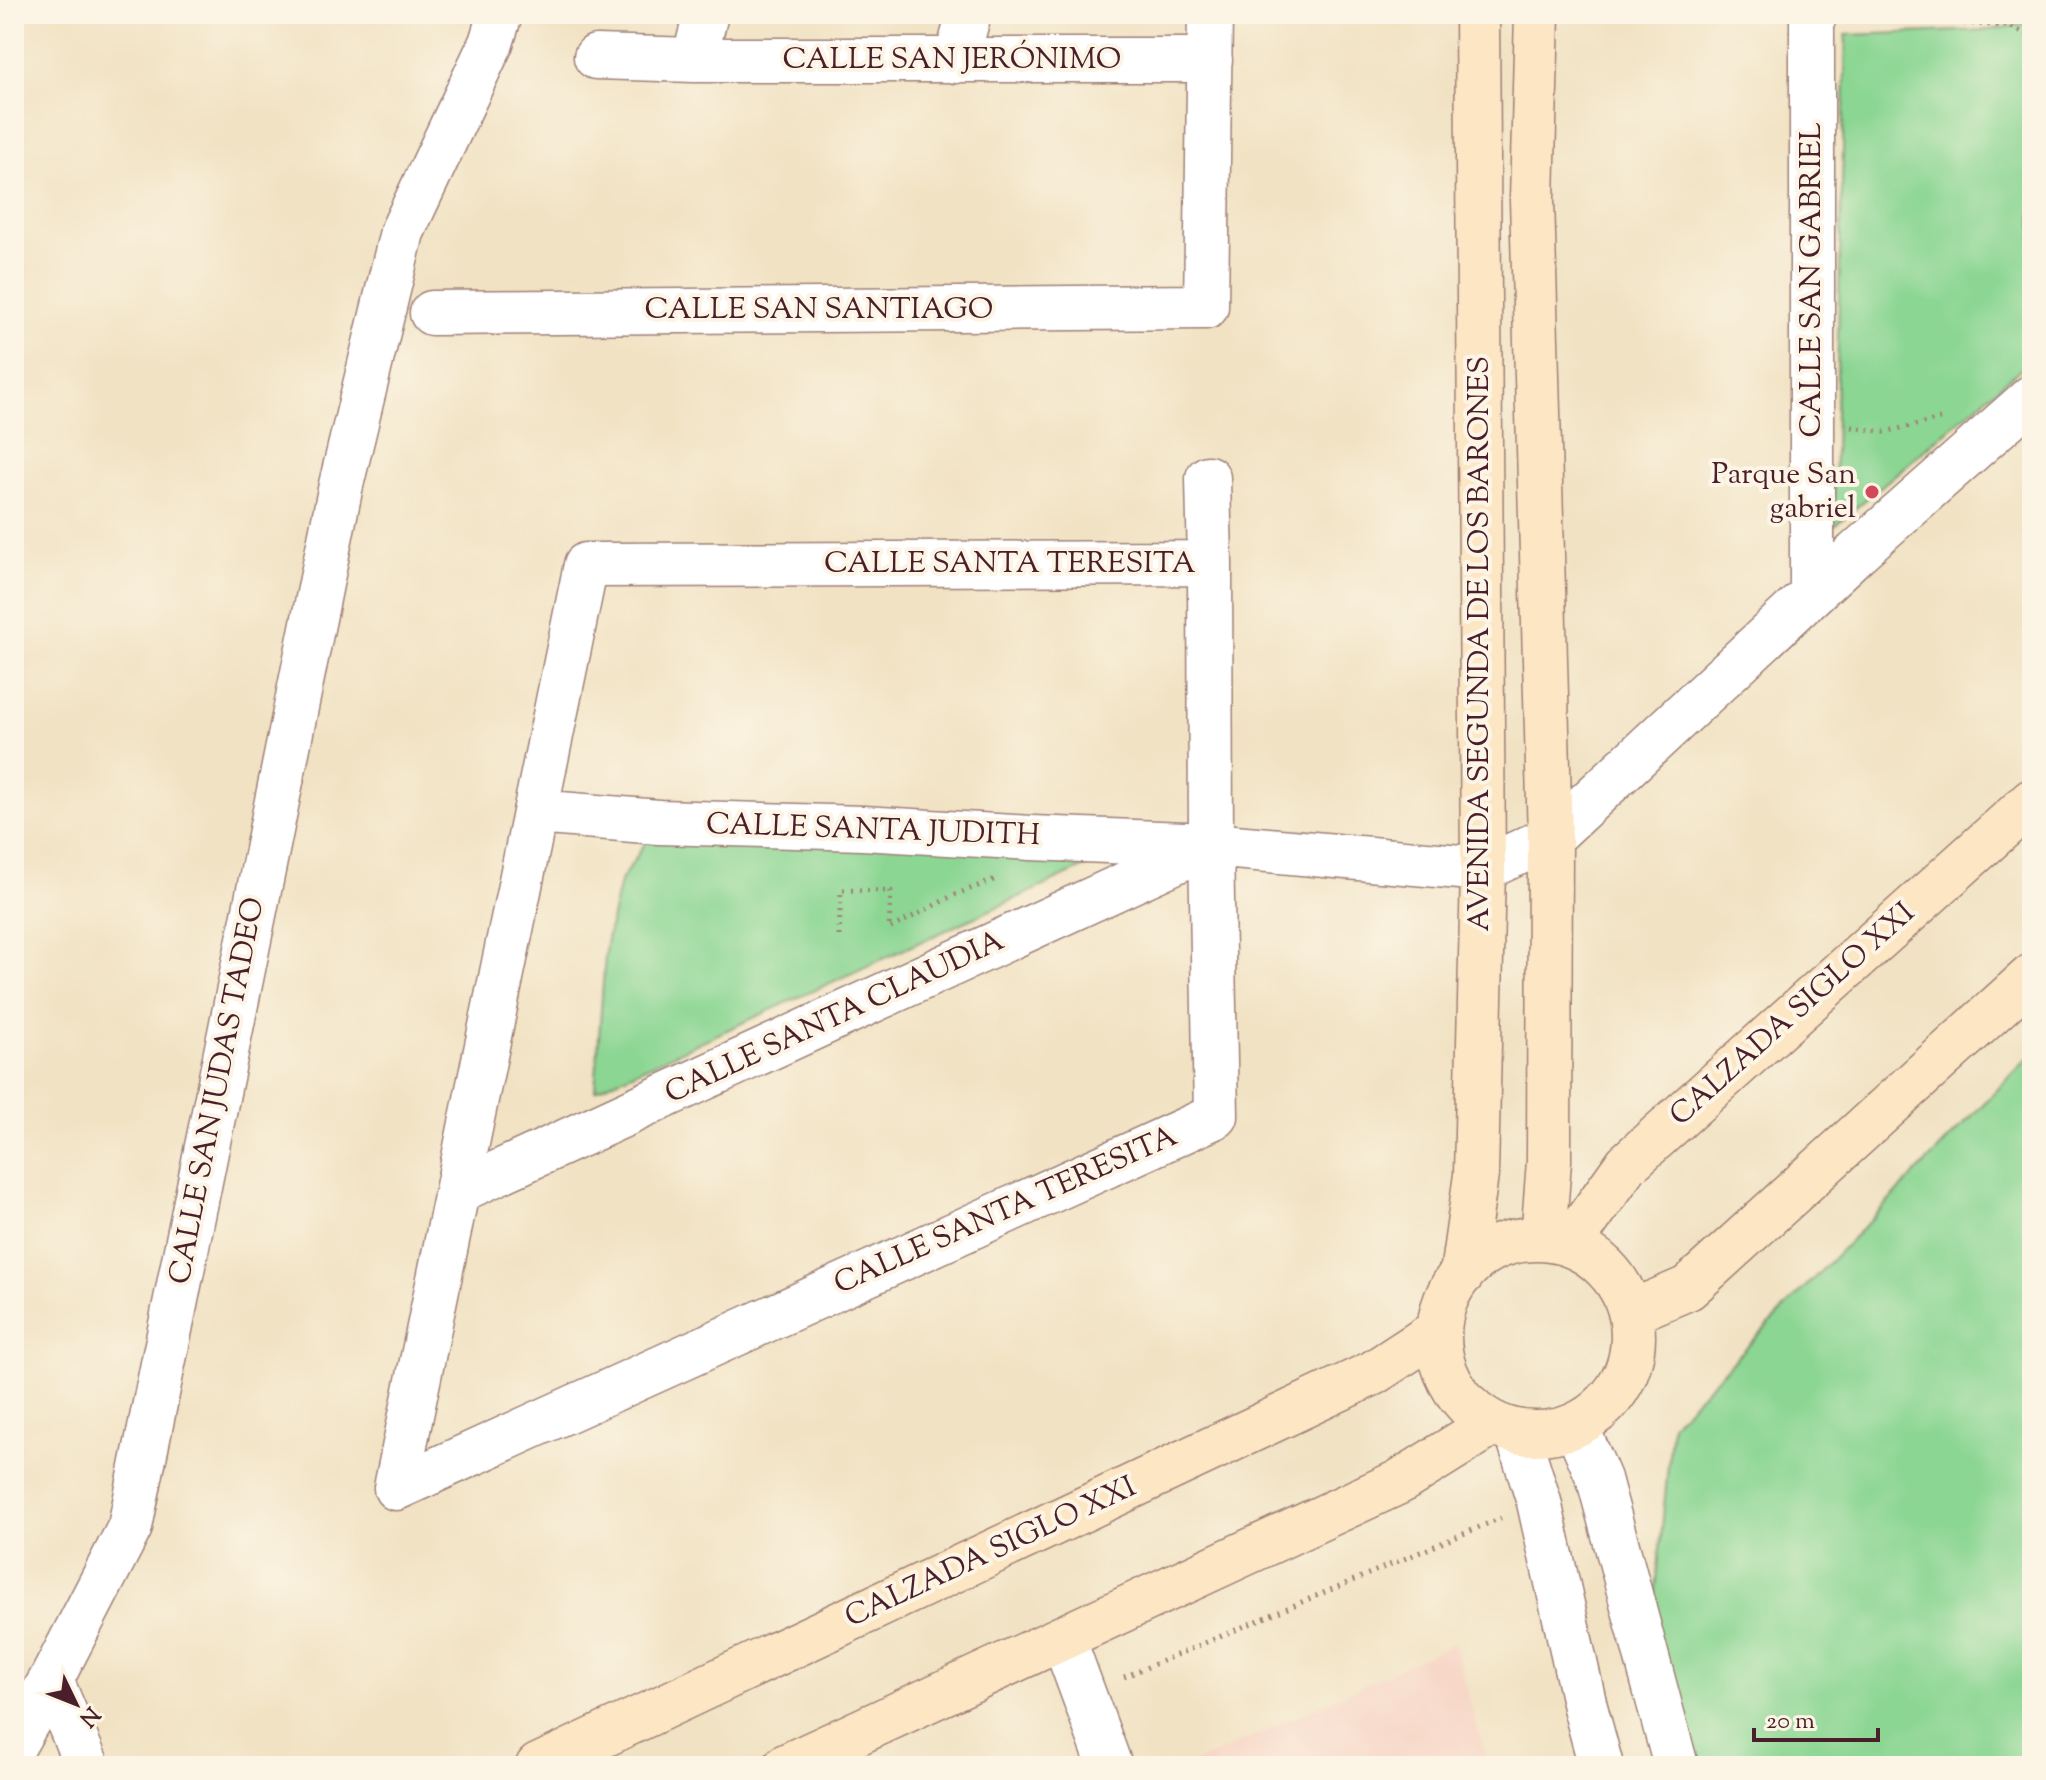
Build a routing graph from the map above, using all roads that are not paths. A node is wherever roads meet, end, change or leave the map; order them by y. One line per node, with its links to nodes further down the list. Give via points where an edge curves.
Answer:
1 (500, 14): 31 (street, CALLE SAN JUDAS TADEO, via 402,232 341,485 130,1527)
2 (706, 14): 9 (street)
3 (969, 14): 11 (street)
4 (1210, 14): 10 (street)
5 (1477, 14): 21 (main road, AVENIDA SEGUNDA DE LOS BARONES)
6 (1537, 14): 19 (main road, AVENIDA SEGUNDA DE LOS BARONES, via 1532,199)
7 (1812, 14): 16 (street, CALLE SAN GABRIEL)
8 (596, 57): 9 (street, CALLE SAN JERÓNIMO)
9 (694, 60): 11 (street, CALLE SAN JERÓNIMO)
10 (1210, 60): 11 (street, CALLE SAN JERÓNIMO); 12 (street, CALLE SAN SANTIAGO, via 1206,307)
11 (956, 61)
12 (432, 313)
13 (2028, 378): 16 (street)
14 (1208, 478): 15 (street)
15 (1210, 563): 18 (street, CALLE SANTA TERESITA, via 586,565); 20 (street, CALLE SANTA TERESITA)
16 (1812, 594): 19 (street)
17 (2032, 801): 24 (main road, CALZADA SIGLO XXI, via 1627,1164)
18 (535, 812): 20 (street, CALLE SANTA JUDITH); 23 (street, CALLE SANTA TERESITA)
19 (1550, 838): 21 (street); 24 (main road, AVENIDA SEGUNDA DE LOS BARONES, via 1549,1161)
20 (1211, 845): 21 (street, CALLE SANTA JUDITH); 23 (street, CALLE SANTA CLAUDIA); 23 (street, CALLE SANTA TERESITA, via 1216,1116 396,1488)
21 (1483, 869): 25 (main road, AVENIDA SEGUNDA DE LOS BARONES, via 1476,1175)
22 (2032, 976): 26 (main road, via 1688,1288)
23 (458, 1191)
24 (1557, 1242): 25 (main road, via 1520,1240 1499,1247); 26 (main road, via 1589,1251 1622,1289)
25 (1462, 1274): 27 (main road)
26 (1632, 1312): 28 (main road, via 1632,1356 1624,1379)
27 (1439, 1330): 29 (main road, via 1439,1350 1462,1401); 34 (main road, CALZADA SIGLO XXI, via 1373,1373)
28 (1576, 1426): 29 (main road, via 1546,1433); 38 (street, via 1599,1479)
29 (1505, 1428): 30 (main road); 37 (street, via 1539,1502)
30 (1063, 1638): 35 (main road); 36 (street)
31 (51, 1680): 32 (street, CALLE SAN JUDAS TADEO); 33 (street)
32 (14, 1745)
33 (87, 1766)
34 (538, 1766)
35 (786, 1766)
36 (1110, 1766)
37 (1601, 1766)
38 (1676, 1766)

